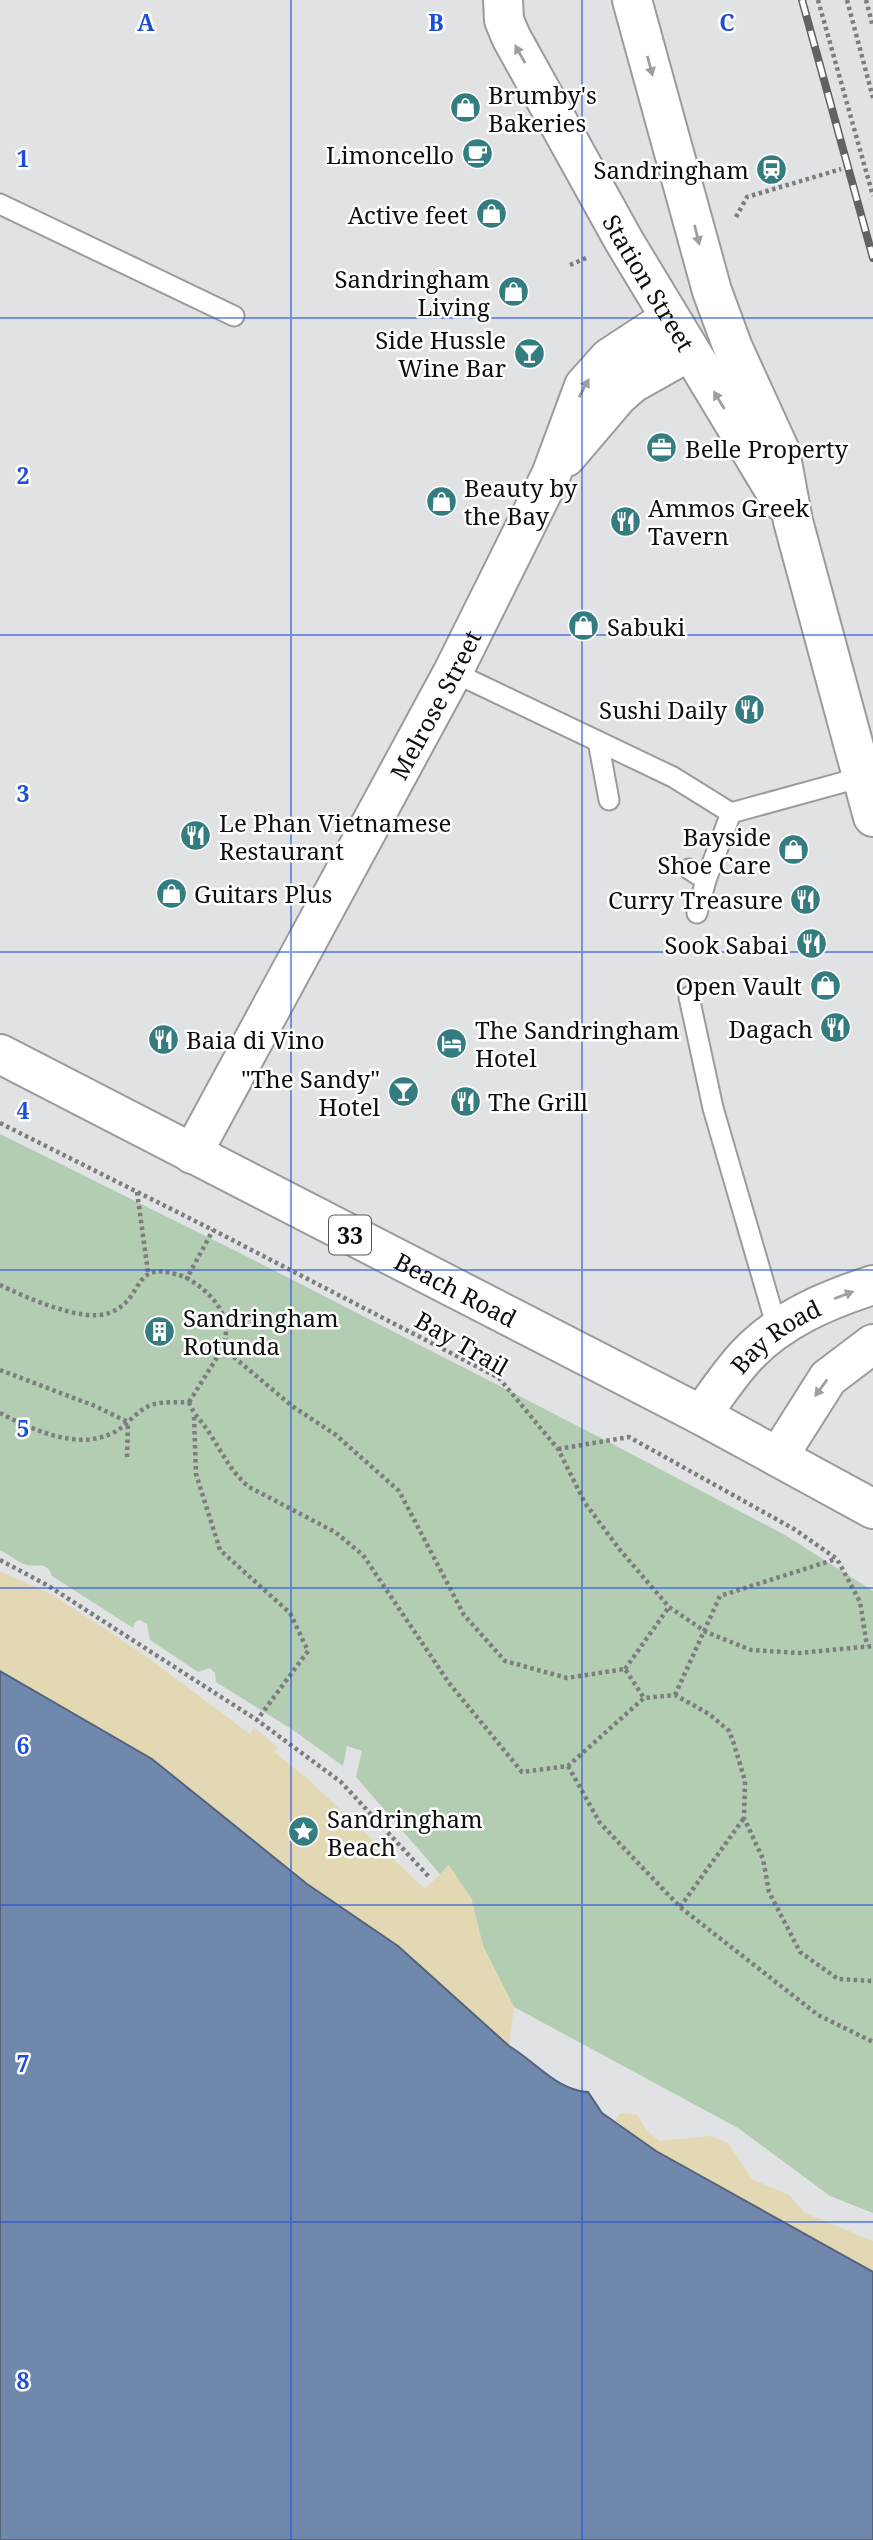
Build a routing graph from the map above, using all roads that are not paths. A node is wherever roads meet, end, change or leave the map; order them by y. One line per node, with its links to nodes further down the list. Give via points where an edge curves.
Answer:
1 (503, 0): 6 (street, Station Street, one-way to 1, via 511,37)
2 (632, 0): 4 (street, Station Street, one-way to 4)
3 (0, 204): 5 (lane)
4 (718, 310): 6 (street); 7 (street); 9 (street, Station Street, via 775,439)
5 (233, 316)
6 (670, 318): 7 (street, Station Street); 8 (street, Melrose Street, one-way to 6, via 587,381 624,346)
7 (690, 351): 8 (street, Melrose Street, via 626,390); 9 (street, Station Street, one-way to 7)
8 (551, 475): 10 (street, Melrose Street)
9 (793, 521): 12 (street, Station Street)
10 (453, 672): 11 (lane); 21 (street, Melrose Street)
11 (598, 741): 13 (lane); 14 (lane, via 673,777)
12 (862, 777): 14 (lane); 15 (street, Station Street)
13 (609, 800)
14 (731, 813): 17 (lane)
15 (873, 817)
16 (689, 869): 17 (lane)
17 (706, 880): 18 (lane)
18 (697, 913)
19 (689, 996): 23 (lane, via 713,1108)
20 (0, 1054): 21 (street, Beach Road / 33)
21 (192, 1154): 25 (street, Beach Road / 33)
22 (873, 1285): 23 (street, Bay Road, one-way to 22, via 812,1308)
23 (777, 1328): 25 (street, Bay Road, via 739,1364)
24 (873, 1344): 26 (street, one-way to 26, via 828,1378)
25 (701, 1415): 26 (street, Beach Road / 33)
26 (778, 1457): 27 (street, Beach Road / 33)
27 (873, 1509)

